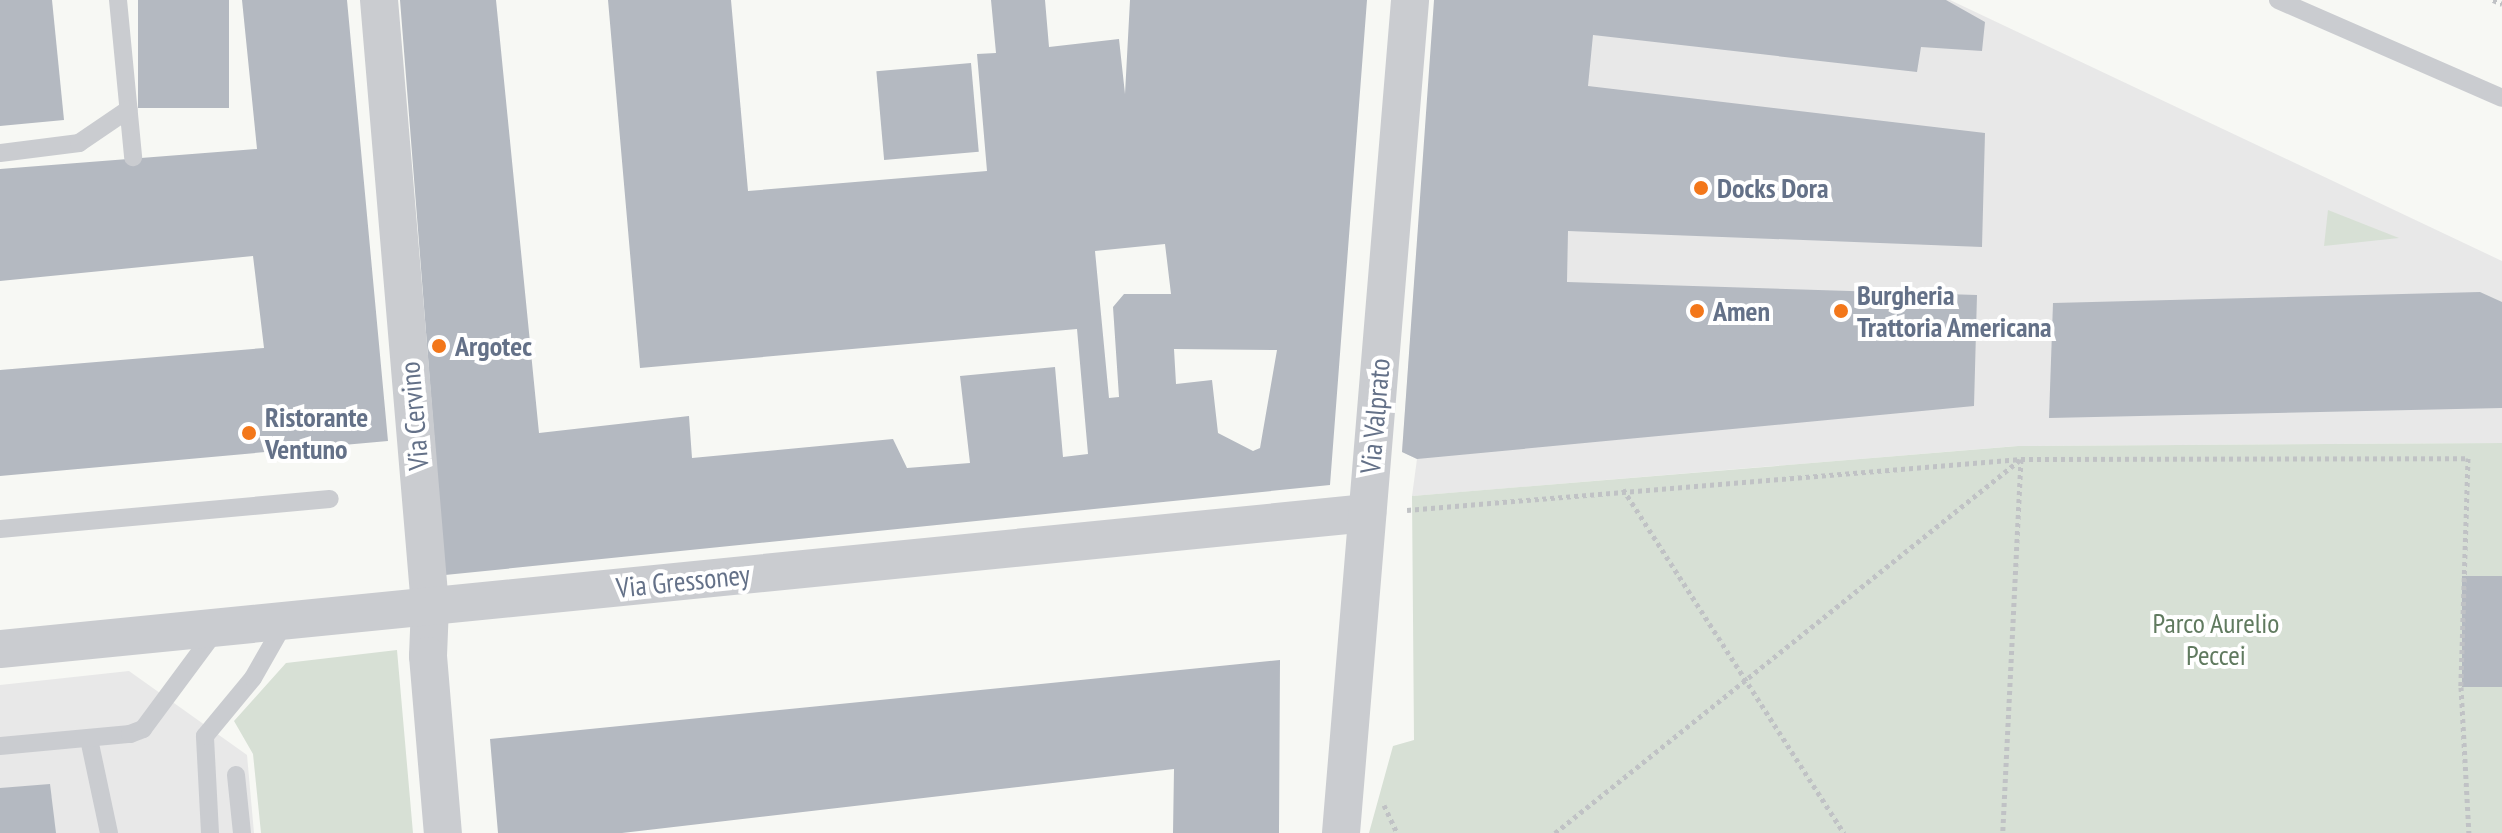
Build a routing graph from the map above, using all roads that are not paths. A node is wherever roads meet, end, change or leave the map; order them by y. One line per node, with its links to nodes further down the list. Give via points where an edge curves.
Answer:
1 (118, 0): 6 (lane)
2 (379, 0): 12 (street, Via Cervino)
3 (1410, 0): 10 (street, Via Valprato)
4 (2278, 0): 5 (lane)
5 (2502, 98)
6 (129, 109): 7 (lane, via 79,143); 8 (lane)
7 (0, 153)
8 (133, 157)
9 (330, 499): 11 (lane)
10 (1367, 513): 12 (street, Via Gressoney); 23 (street, Via Valprato)
11 (0, 529)
12 (430, 606): 13 (street, Via Gressoney); 22 (street, Via Cervino, via 428,656)
13 (285, 622): 14 (street, Via Gressoney); 20 (lane, via 253,678 205,736)
14 (217, 629): 15 (street, Via Gressoney); 16 (lane, via 143,729)
15 (0, 649)
16 (89, 739): 17 (lane); 19 (lane)
17 (0, 746)
18 (236, 775): 21 (lane)
19 (109, 833)
20 (210, 833)
21 (242, 833)
22 (443, 833)
23 (1341, 833)

